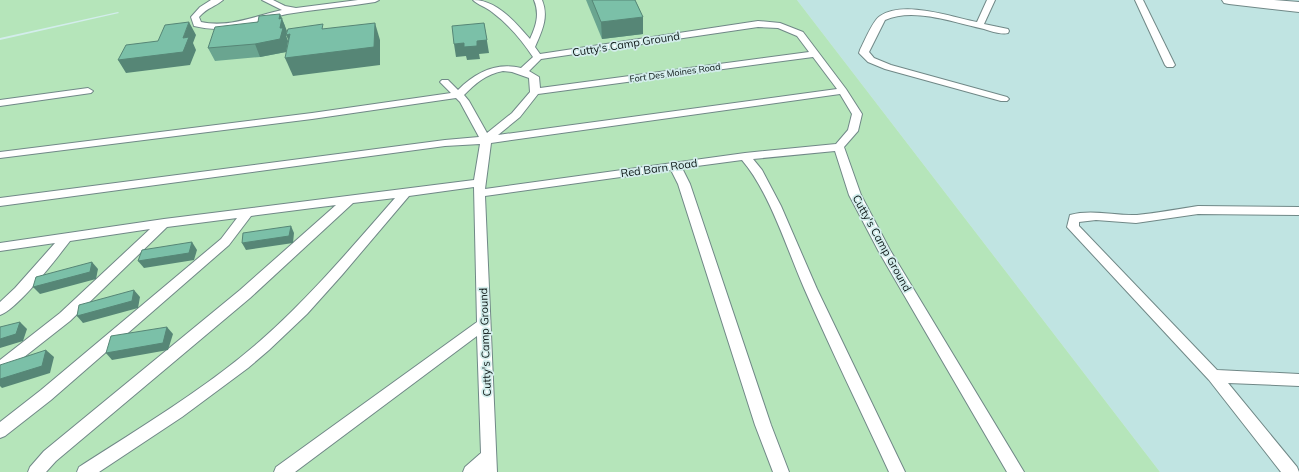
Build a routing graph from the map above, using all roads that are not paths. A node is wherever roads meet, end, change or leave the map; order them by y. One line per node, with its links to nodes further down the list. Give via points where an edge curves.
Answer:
1 (219, 0): 10 (lane, via 202,8 195,17 197,24 211,28 228,27)
2 (266, 0): 10 (lane, via 283,8)
3 (375, 0): 10 (lane)
4 (477, 0): 13 (lane, via 500,15)
5 (538, 0): 13 (lane, via 542,18)
6 (991, 0): 11 (lane)
7 (1140, 0): 16 (lane)
8 (1229, 0): 9 (street)
9 (1299, 7)
10 (300, 10)
11 (979, 26): 12 (lane); 23 (lane, via 910,11 894,13 882,18 864,53 871,60 888,67)
12 (1004, 32)
13 (531, 47): 15 (lane)
14 (815, 54): 15 (lane, Cutty's Camp Ground, via 800,34 780,26 758,24); 20 (lane, Cutty's Camp Ground); 21 (lane, Fort Des Moines Road)
15 (538, 57): 17 (lane)
16 (1170, 65)
17 (524, 71): 21 (lane, via 534,77); 22 (lane, via 502,68 488,72 471,81)
18 (445, 82): 22 (lane)
19 (88, 91): 24 (lane)
20 (843, 91): 25 (lane); 26 (lane, Cutty's Camp Ground, via 857,114 853,131)
21 (535, 92): 25 (lane, via 516,115)
22 (459, 95): 25 (lane); 27 (lane)
23 (1004, 99)
24 (0, 103)
25 (486, 140): 30 (lane, Cutty's Camp Ground); 33 (lane, via 445,143)
26 (839, 147): 28 (lane, Red Barn Road); 53 (lane, Cutty's Camp Ground, via 855,195 885,252)
27 (0, 155)
28 (744, 156): 29 (lane, Red Barn Road); 52 (lane, via 757,170 775,206)
29 (675, 166): 30 (lane, Red Barn Road); 51 (lane, via 684,184 760,417)
30 (480, 188): 31 (lane, Red Barn Road); 40 (lane, Cutty's Camp Ground)
31 (406, 192): 32 (lane, Red Barn Road); 47 (lane, via 324,288 265,345 200,398)
32 (350, 199): 35 (lane, Red Barn Road); 46 (lane, via 245,294 50,456)
33 (0, 202)
34 (1299, 211): 42 (lane, via 1198,210 1136,219 1096,216 1074,218 1074,227)
35 (248, 212): 36 (lane, Red Barn Road); 44 (lane, via 226,242)
36 (164, 224): 37 (lane, Red Barn Road); 41 (lane, via 64,317)
37 (67, 237): 38 (lane, Red Barn Road); 39 (lane, via 20,292)
38 (0, 247)
39 (0, 310)
40 (484, 324): 45 (lane, Cutty's Camp Ground); 48 (lane)
41 (0, 368)
42 (1214, 376): 43 (lane); 54 (lane)
43 (1299, 380)
44 (0, 431)
45 (489, 455): 49 (lane); 50 (lane, Cutty's Camp Ground)
46 (36, 472)
47 (86, 472)
48 (282, 472)
49 (471, 472)
50 (489, 472)
51 (781, 472)
52 (897, 472)
53 (1016, 472)
54 (1291, 472)

